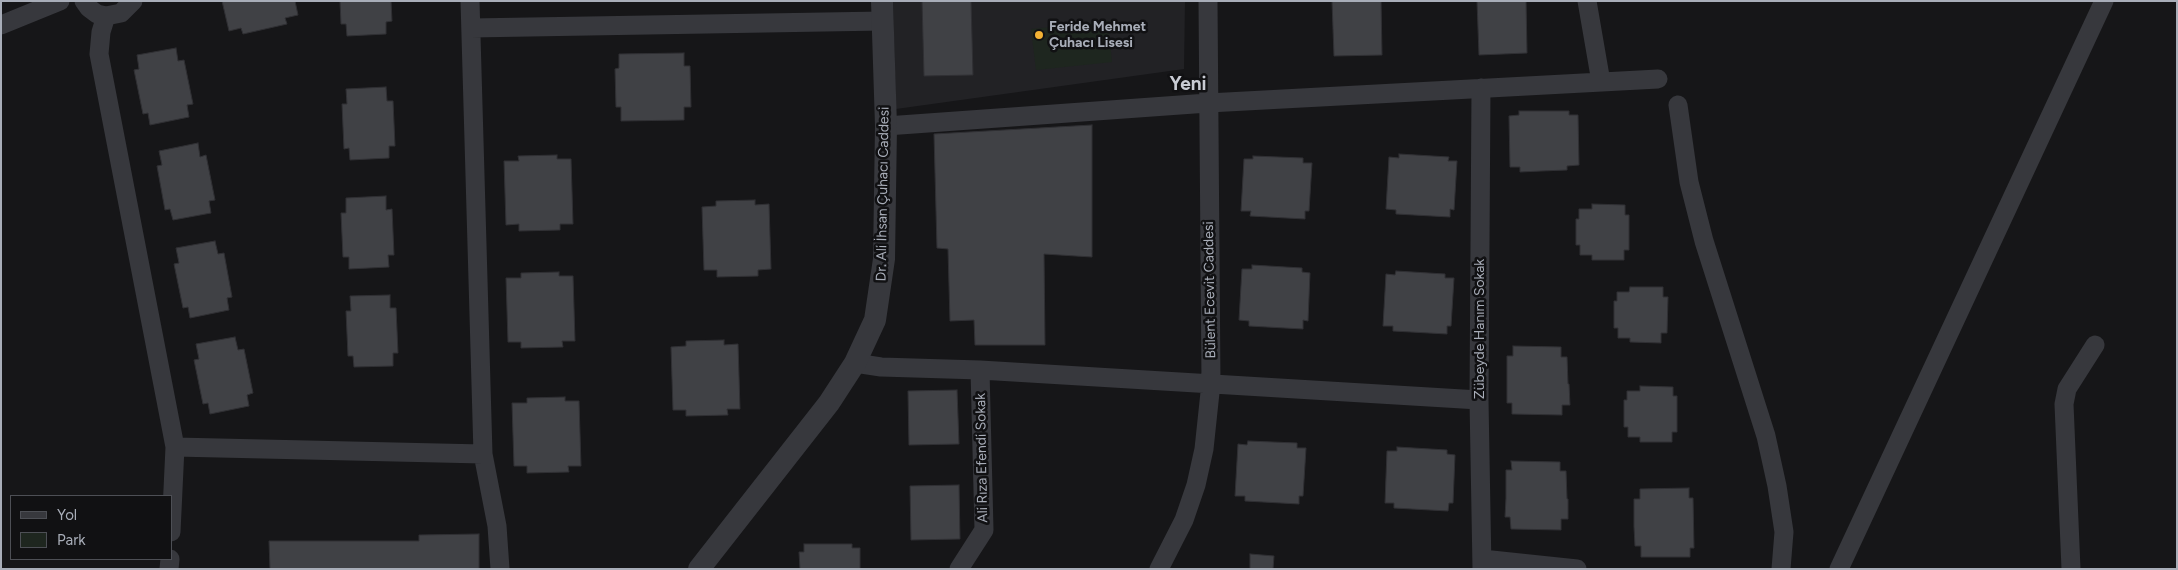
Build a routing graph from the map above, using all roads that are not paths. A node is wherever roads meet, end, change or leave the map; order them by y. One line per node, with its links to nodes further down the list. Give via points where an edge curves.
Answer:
1 (60, 1): 10 (street)
2 (84, 1): 9 (street, via 97,14)
3 (132, 1): 9 (street, via 121,13)
4 (470, 1): 11 (street)
5 (1208, 1): 15 (street, Bülent Ecevit Caddesi)
6 (1587, 1): 13 (street)
7 (2104, 1): 33 (street)
8 (882, 11): 11 (street); 17 (street, Dr. Ali İhsan Çuhacı Caddesi)
9 (106, 16): 23 (street, via 100,32 99,54)
10 (1, 25)
11 (471, 28): 24 (street)
12 (1658, 79): 13 (street)
13 (1601, 82): 14 (street)
14 (1481, 88): 15 (street); 22 (street, Zübeyde Hanım Sokak)
15 (1208, 104): 17 (street); 21 (street, Bülent Ecevit Caddesi)
16 (1678, 105): 32 (street, via 1689,182 1704,241 1766,436 1784,532)
17 (886, 126): 19 (street, Dr. Ali İhsan Çuhacı Caddesi, via 881,288 875,320)
18 (2095, 345): 34 (street, via 2067,389 2064,404)
19 (855, 363): 20 (street, via 881,367); 28 (street, Dr. Ali İhsan Çuhacı Caddesi, via 829,403)
20 (980, 370): 21 (street); 29 (street, Ali Rıza Efendi Sokak, via 984,530)
21 (1211, 383): 22 (street); 30 (street, Bülent Ecevit Caddesi, via 1204,449 1196,485 1184,520)
22 (1479, 400): 26 (street, Zübeyde Hanım Sokak)
23 (175, 447): 24 (street); 25 (street)
24 (483, 454): 27 (street, via 497,526)
25 (172, 511)
26 (1482, 564): 31 (street)
27 (500, 569)
28 (700, 569)
29 (959, 569)
30 (1159, 569)
31 (1577, 569)
32 (1781, 569)
33 (1839, 569)
34 (2071, 569)

